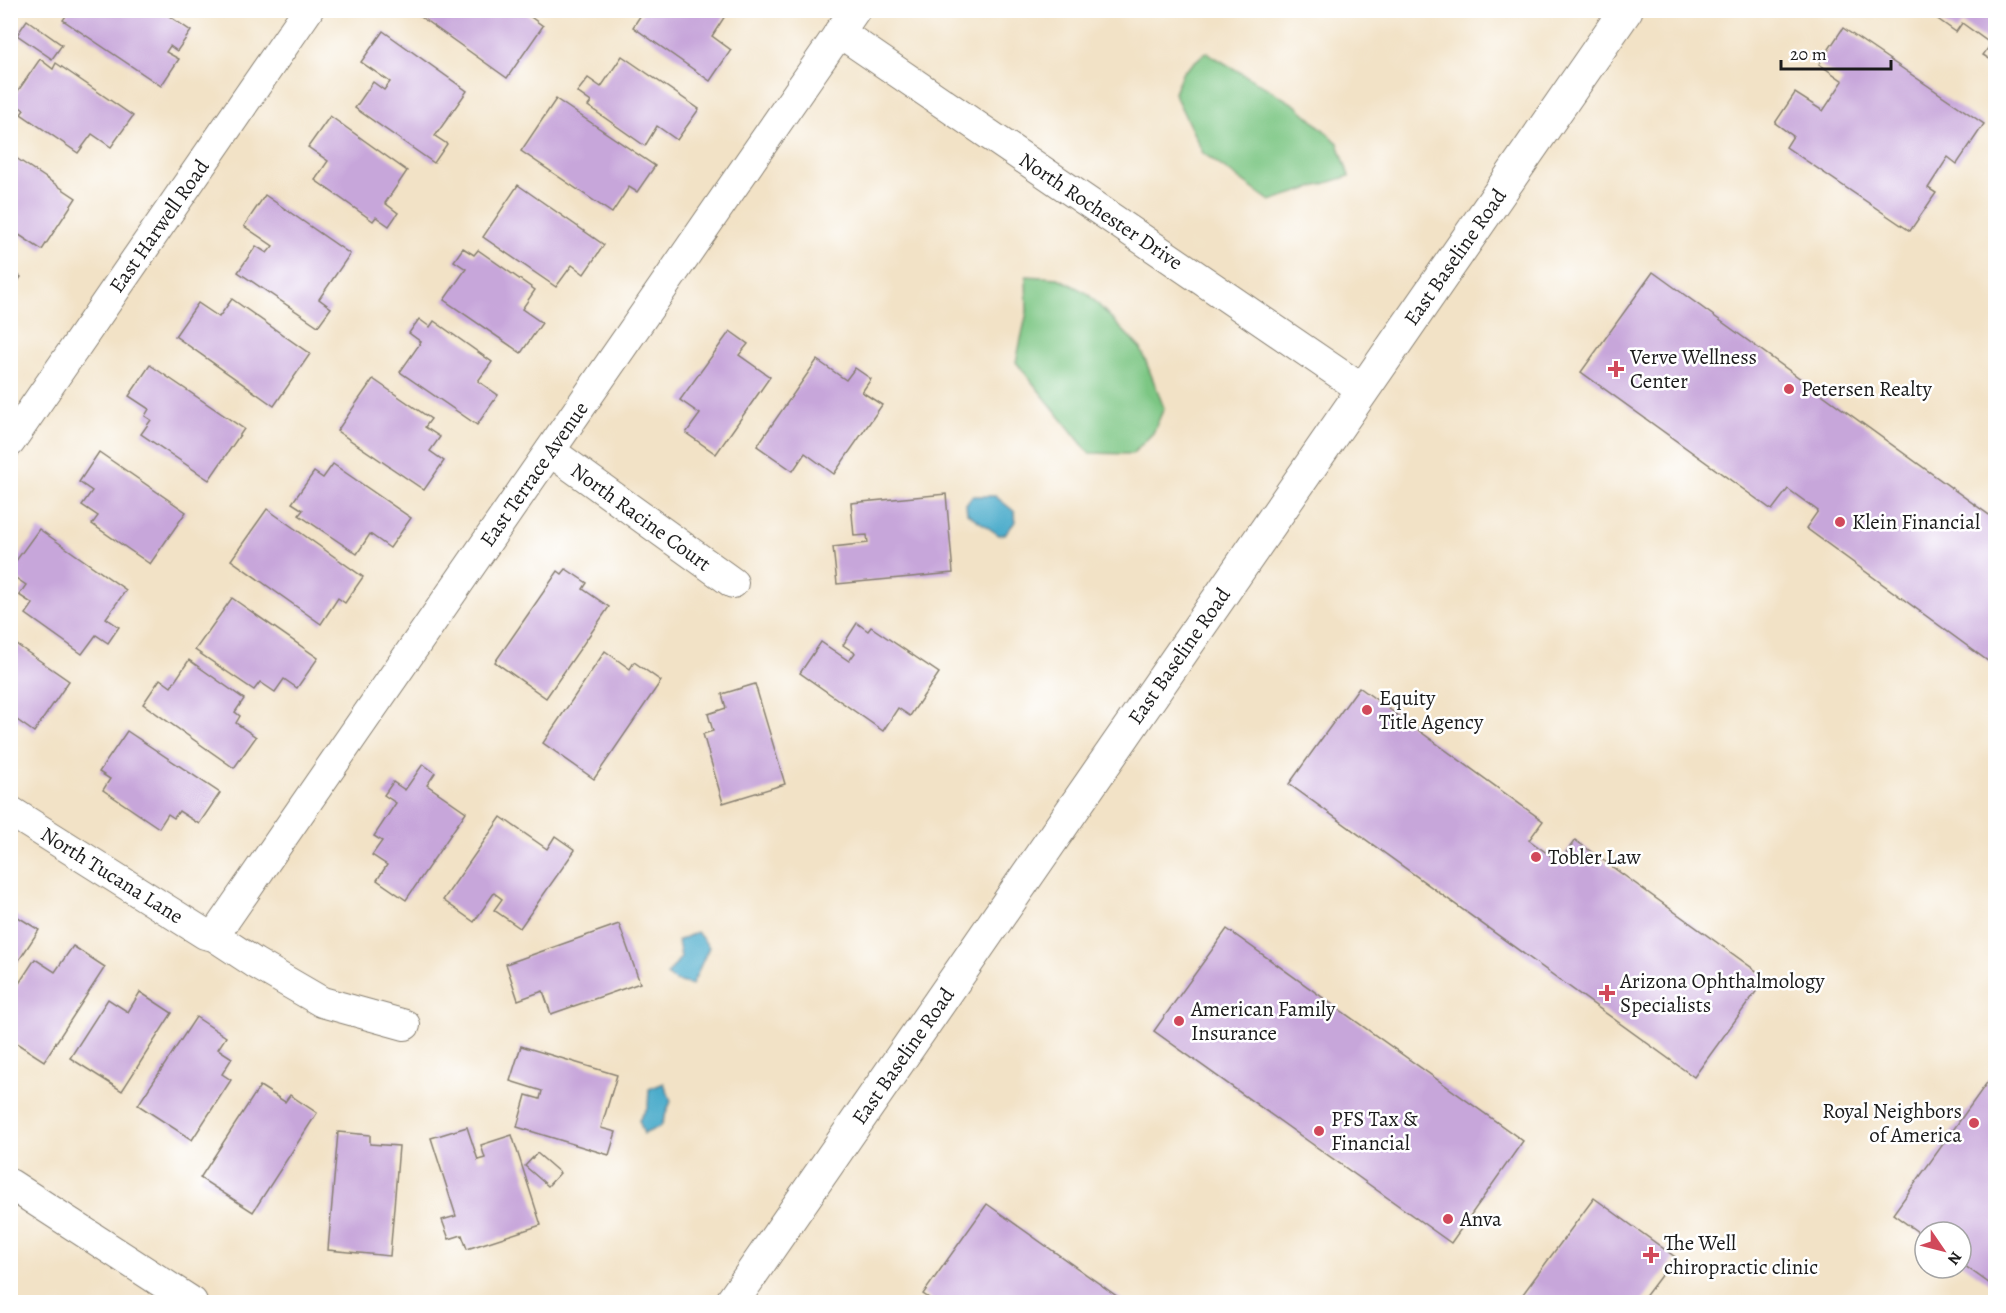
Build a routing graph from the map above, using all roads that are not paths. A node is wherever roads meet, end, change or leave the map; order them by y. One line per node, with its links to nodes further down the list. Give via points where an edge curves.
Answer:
1 (308, 10): 5 (street, East Harwell Road)
2 (1626, 10): 4 (main road, East Baseline Road)
3 (847, 21): 4 (street, North Rochester Drive); 6 (street, East Terrace Avenue)
4 (1363, 390): 13 (main road, East Baseline Road)
5 (10, 442)
6 (550, 451): 7 (street, North Racine Court); 9 (street, East Terrace Avenue)
7 (732, 583)
8 (10, 811): 9 (street, North Tucana Lane)
9 (214, 936): 10 (street, North Tucana Lane, via 322,1002)
10 (405, 1025)
11 (10, 1184): 12 (street)
12 (192, 1302)
13 (732, 1302)

